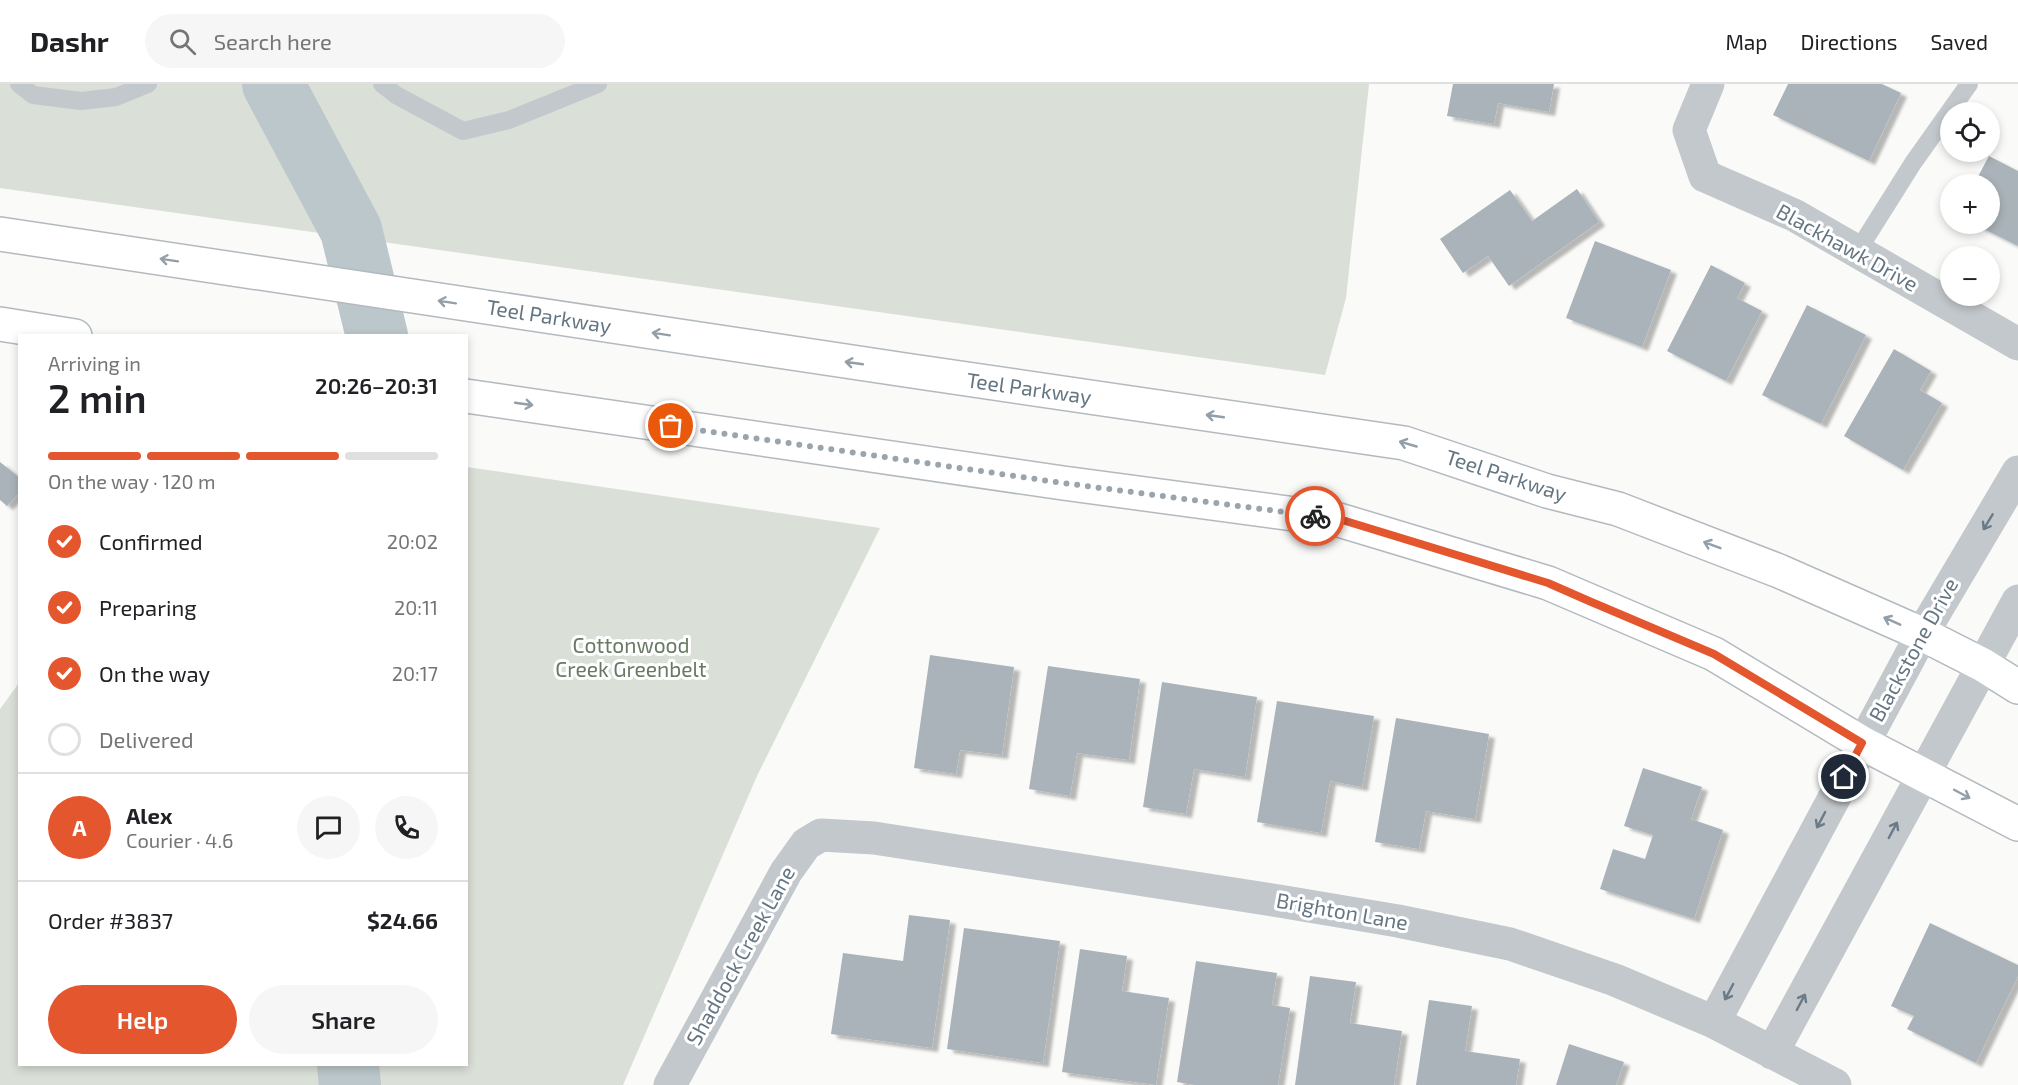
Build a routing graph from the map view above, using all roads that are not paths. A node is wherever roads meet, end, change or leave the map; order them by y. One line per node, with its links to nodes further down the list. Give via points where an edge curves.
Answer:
1 (19, 84): 2 (lane, via 33,95 81,101 116,97)
2 (148, 84)
3 (382, 84): 4 (lane, via 463,131 509,120)
4 (598, 84)
5 (1708, 84): 8 (street, Blackhawk Drive, via 1689,130 1705,176 1794,215)
6 (1970, 84): 8 (lane, via 1913,163)
7 (0, 234): 15 (main road, Teel Parkway, one-way to 7, via 1779,571 1618,509 1547,491 1404,442)
8 (1857, 252): 11 (street, Blackhawk Drive)
9 (0, 324): 10 (main road)
10 (62, 334)
11 (2018, 344)
12 (468, 396): 18 (main road, one-way to 18, via 1075,485 1339,519 1579,596 1714,654)
13 (2018, 472): 15 (street, Blackstone Drive, one-way to 15)
14 (2018, 602): 16 (street)
15 (1922, 634): 16 (main road, Teel Parkway); 18 (street, Blackstone Drive)
16 (1983, 665): 17 (main road, Teel Parkway); 19 (street)
17 (2018, 687)
18 (1862, 743): 19 (main road); 22 (street, Blackstone Drive, one-way to 22)
19 (1924, 774): 20 (main road, one-way to 20); 23 (street, one-way to 19)
20 (2018, 825)
21 (821, 835): 22 (street, Brighton Lane, via 874,838 1279,900 1510,944 1615,980); 24 (street, Shaddock Creek Lane, via 806,844 786,872)
22 (1714, 1022): 23 (street, Brighton Lane)
23 (1772, 1053): 25 (street, Brighton Lane)
24 (670, 1085)
25 (1835, 1085)

